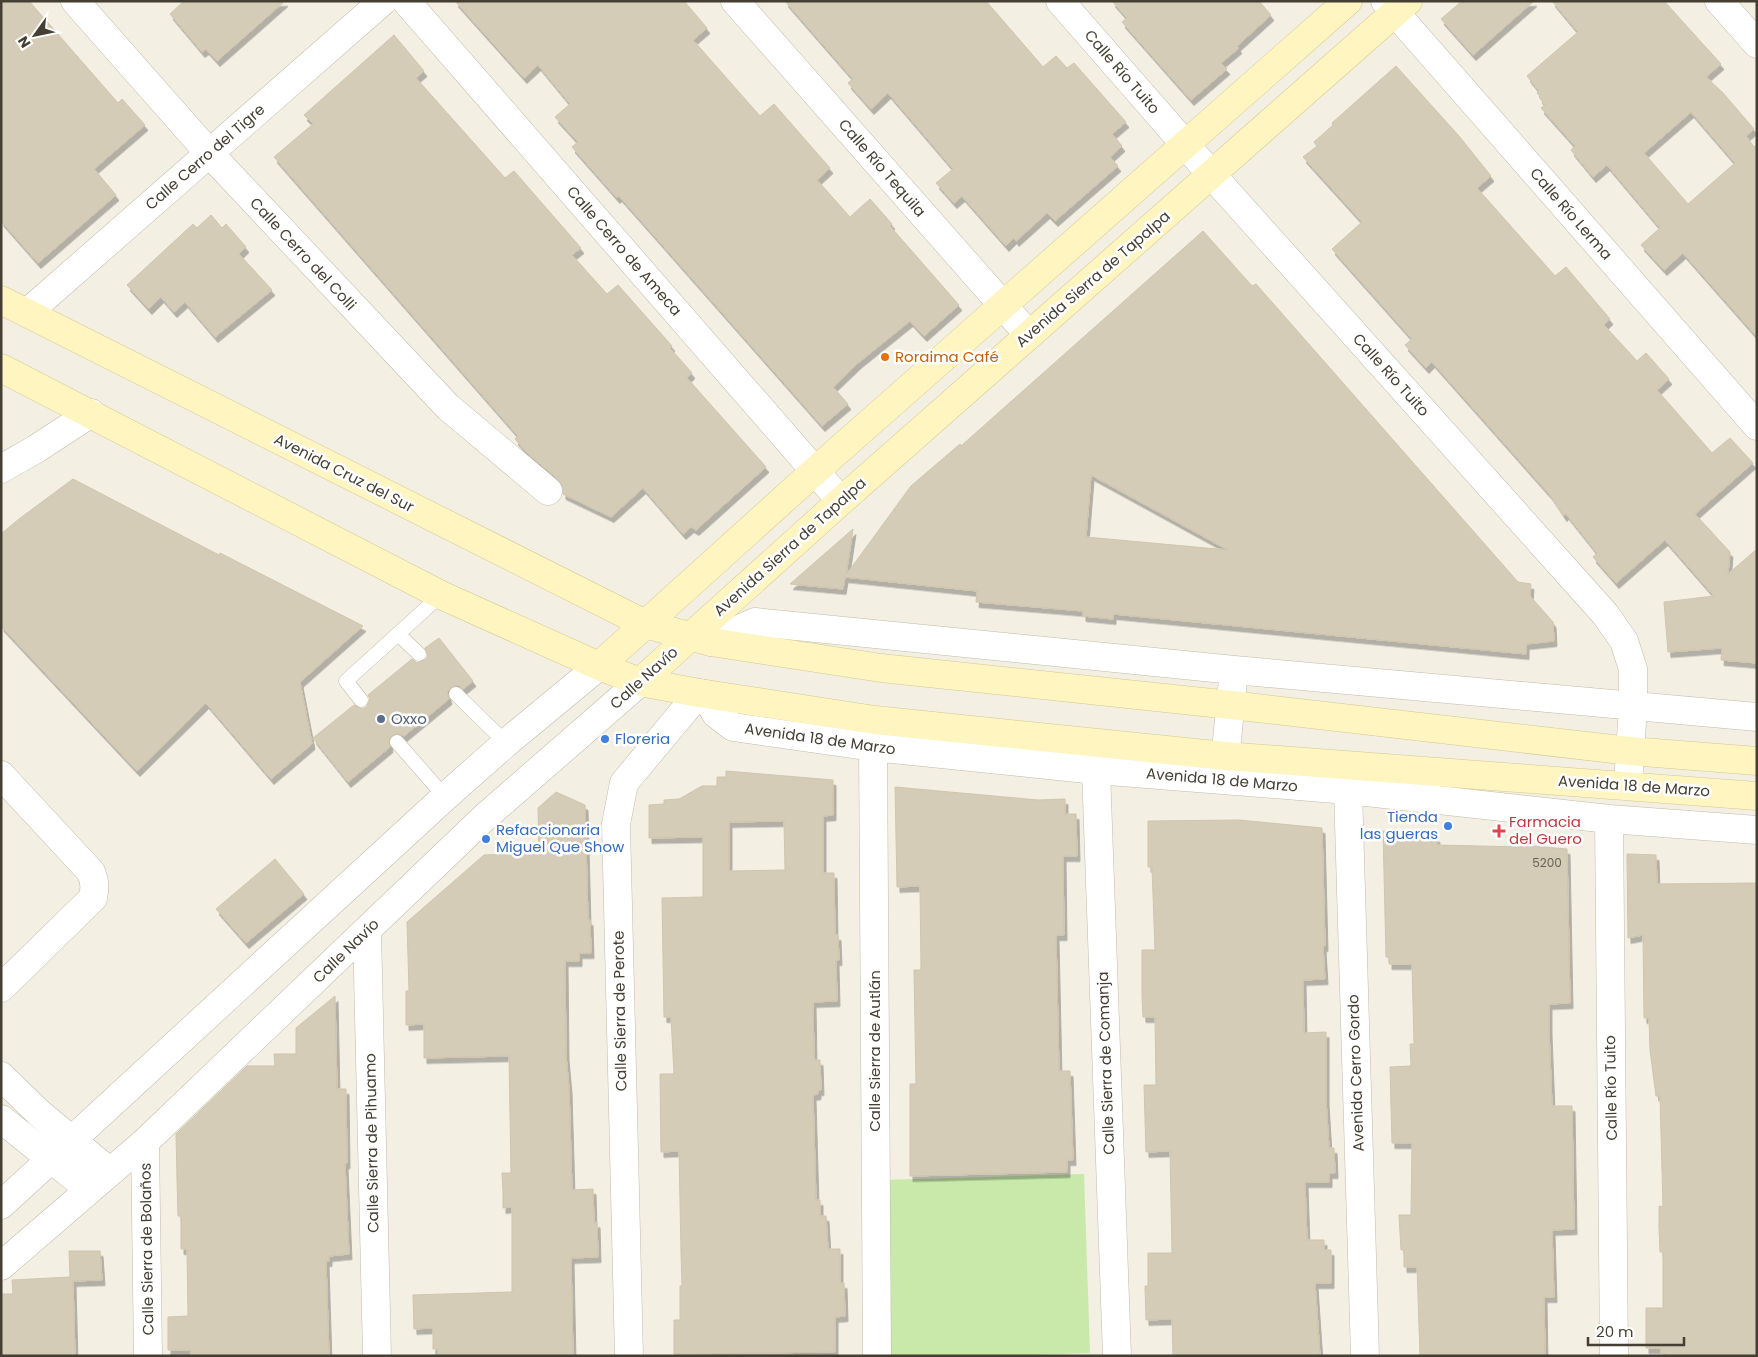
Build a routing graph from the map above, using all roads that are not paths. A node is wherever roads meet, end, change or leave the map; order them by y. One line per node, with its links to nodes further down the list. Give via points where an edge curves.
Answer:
1 (75, 1): 11 (street, Calle Cerro del Colli)
2 (383, 1): 11 (street, Calle Cerro del Tigre)
3 (406, 1): 21 (street, Calle Cerro de Ameca)
4 (735, 1): 14 (street, Calle Río Tequila)
5 (1060, 1): 10 (street, Calle Río Tuito)
6 (1348, 1): 10 (main road)
7 (1719, 1): 9 (street)
8 (1396, 5): 12 (main road, Avenida Sierra de Tapalpa); 19 (street, Calle Río Lerma)
9 (1757, 44)
10 (1185, 144): 12 (street, Calle Río Tuito); 14 (main road)
11 (210, 154): 15 (street, Calle Cerro del Tigre); 22 (street, Calle Cerro del Colli, via 448,407)
12 (1211, 174): 16 (main road, Avenida Sierra de Tapalpa); 36 (street, Calle Río Tuito, via 1605,614 1624,641 1633,668)
13 (1, 300): 15 (main road, Avenida Cruz del Sur)
14 (1002, 305): 16 (street, Calle Río Tequila); 21 (main road)
15 (28, 313): 25 (main road, Avenida Cruz del Sur)
16 (1030, 335): 23 (main road, Avenida Sierra de Tapalpa)
17 (1, 368): 18 (main road)
18 (91, 413): 20 (street); 24 (main road)
19 (1757, 426)
20 (1, 469)
21 (815, 470): 23 (street, Calle Cerro de Ameca); 25 (main road)
22 (548, 491)
23 (841, 501): 27 (main road, Avenida Sierra de Tapalpa)
24 (441, 594): 26 (lane); 29 (main road)
25 (645, 624): 27 (main road, Avenida Cruz del Sur); 29 (main road)
26 (399, 635): 28 (lane); 34 (lane, via 346,681)
27 (700, 639): 30 (street, via 755,622); 31 (main road, Calle Navío); 35 (main road, via 881,668)
28 (419, 654)
29 (599, 666): 31 (main road); 39 (street)
30 (1234, 670): 35 (street); 36 (street)
31 (640, 682): 32 (main road, Avenida 18 de Marzo); 52 (street, Calle Navío, via 485,817)
32 (702, 693): 40 (street, Avenida 18 de Marzo, via 716,714 733,727); 43 (main road, Avenida 18 de Marzo); 64 (street, Calle Sierra de Perote, via 624,783 616,824)
33 (456, 694): 39 (lane)
34 (361, 700)
35 (1231, 704): 41 (main road); 43 (street)
36 (1633, 706): 37 (street); 41 (street, Calle Río Tuito)
37 (1757, 717)
38 (397, 742): 49 (lane)
39 (506, 743): 49 (street)
40 (873, 747): 44 (street, Avenida 18 de Marzo); 65 (street, Calle Sierra de Autlán)
41 (1630, 750): 42 (main road); 46 (street, Calle Río Tuito)
42 (1757, 760)
43 (1224, 768): 44 (street, Avenida 18 de Marzo); 46 (main road, Avenida 18 de Marzo); 47 (street, Avenida 18 de Marzo)
44 (1096, 770): 66 (street, Calle Sierra de Comanja)
45 (1, 775): 53 (street, via 91,872 95,890 93,898)
46 (1628, 785): 48 (main road, Avenida 18 de Marzo)
47 (1348, 790): 50 (street, Avenida 18 de Marzo); 67 (street, Avenida Cerro Gordo)
48 (1757, 796)
49 (446, 797): 57 (street)
50 (1609, 820): 51 (street, Avenida 18 de Marzo); 68 (street, Calle Río Tuito)
51 (1757, 830)
52 (367, 931): 56 (street, Calle Navío); 63 (street, Calle Sierra de Pihuamo)
53 (1, 988)
54 (1, 1076): 57 (street, via 38,1113)
55 (1, 1120): 57 (street, via 19,1135)
56 (145, 1142): 58 (street, Calle Navío); 62 (street, Calle Sierra de Bolaños)
57 (61, 1150): 58 (street); 59 (street); 60 (street)
58 (110, 1172): 59 (street, Calle Navío)
59 (90, 1190): 61 (street, Calle Navío)
60 (1, 1205)
61 (1, 1266)
62 (148, 1356)
63 (377, 1356)
64 (629, 1356)
65 (877, 1356)
66 (1117, 1356)
67 (1365, 1356)
68 (1614, 1356)

